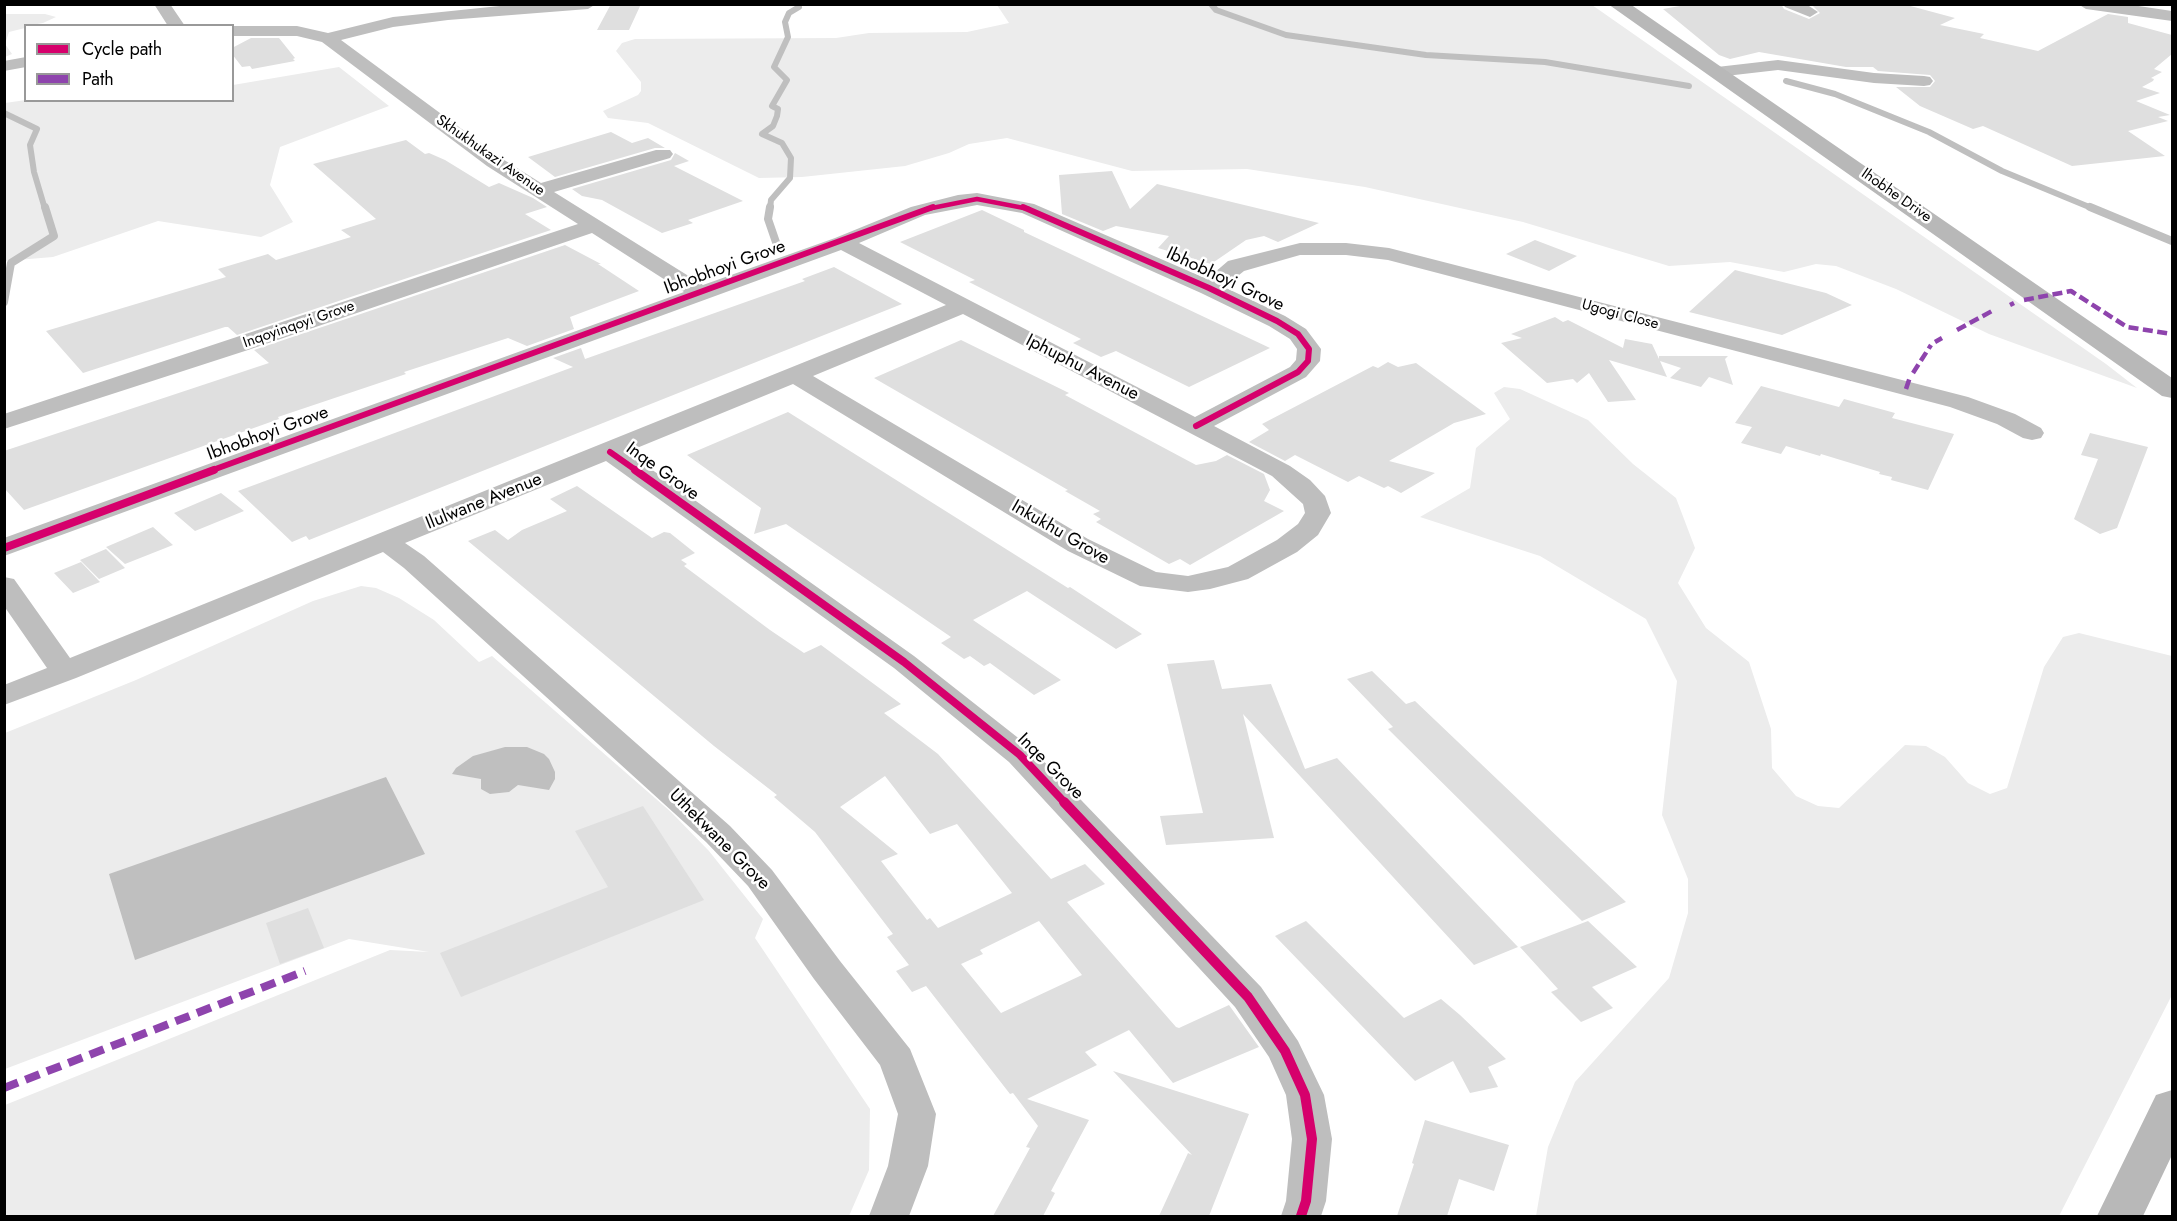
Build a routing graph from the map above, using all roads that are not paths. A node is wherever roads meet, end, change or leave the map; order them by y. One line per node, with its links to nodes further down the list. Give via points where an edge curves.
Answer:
1 (162, 4): 9 (street)
2 (588, 4): 11 (street, via 448,15 385,24)
3 (1617, 4): 14 (street, Ihobhe Drive)
4 (1791, 4): 7 (street)
5 (2086, 4): 6 (street)
6 (2146, 8): 8 (street)
7 (1810, 12)
8 (2172, 16)
9 (176, 24)
10 (234, 31): 11 (street, Skhukhukazi Avenue, via 297,31)
11 (328, 38): 17 (street, Skhukhukazi Avenue, via 494,162)
12 (24, 62): 13 (street)
13 (4, 66)
14 (1717, 72): 15 (street, via 1778,65); 24 (street, Ihobhe Drive)
15 (1924, 81)
16 (663, 154): 17 (street)
17 (538, 190): 18 (street, Skhukhukazi Avenue)
18 (593, 226): 21 (street, Skhukhukazi Avenue); 25 (street, Inqoyinqoyi Grove)
19 (842, 242): 20 (street, Ibhobhoyi Grove, via 942,204 976,199 1003,202 1059,221); 21 (street, Ibhobhoyi Grove); 22 (street, Iphuphu Avenue)
20 (1209, 288): 26 (street, Ibhobhoyi Grove, via 1298,334 1309,349 1308,361 1278,384); 27 (street, Ugogi Close, via 1236,266 1300,249 1389,254 1959,402)
21 (701, 292): 31 (street, Ibhobhoyi Grove)
22 (964, 306): 23 (street, Ilulwane Avenue); 26 (street, Iphuphu Avenue)
23 (797, 376): 28 (street, Ilulwane Avenue); 29 (street, Inkukhu Grove, via 1078,545 1150,580 1188,584 1238,573 1309,529 1318,513)
24 (2172, 390)
25 (4, 422)
26 (1196, 426): 29 (street, Iphuphu Avenue, via 1281,471)
27 (2032, 433)
28 (610, 452): 30 (street, Ilulwane Avenue); 37 (street, Inqe Grove, via 904,662 1020,755 1248,997 1285,1051 1305,1095 1312,1139)
29 (1316, 502)
30 (385, 541): 33 (street, Ilulwane Avenue); 36 (street, Uthekwane Grove, via 414,562 718,834 760,878 897,1059 917,1114 908,1166)
31 (4, 548)
32 (4, 585): 33 (street)
33 (64, 672): 34 (street, Ilulwane Avenue)
34 (4, 696)
35 (2172, 1108): 38 (street)
36 (889, 1216)
37 (1301, 1216)
38 (2120, 1216)

